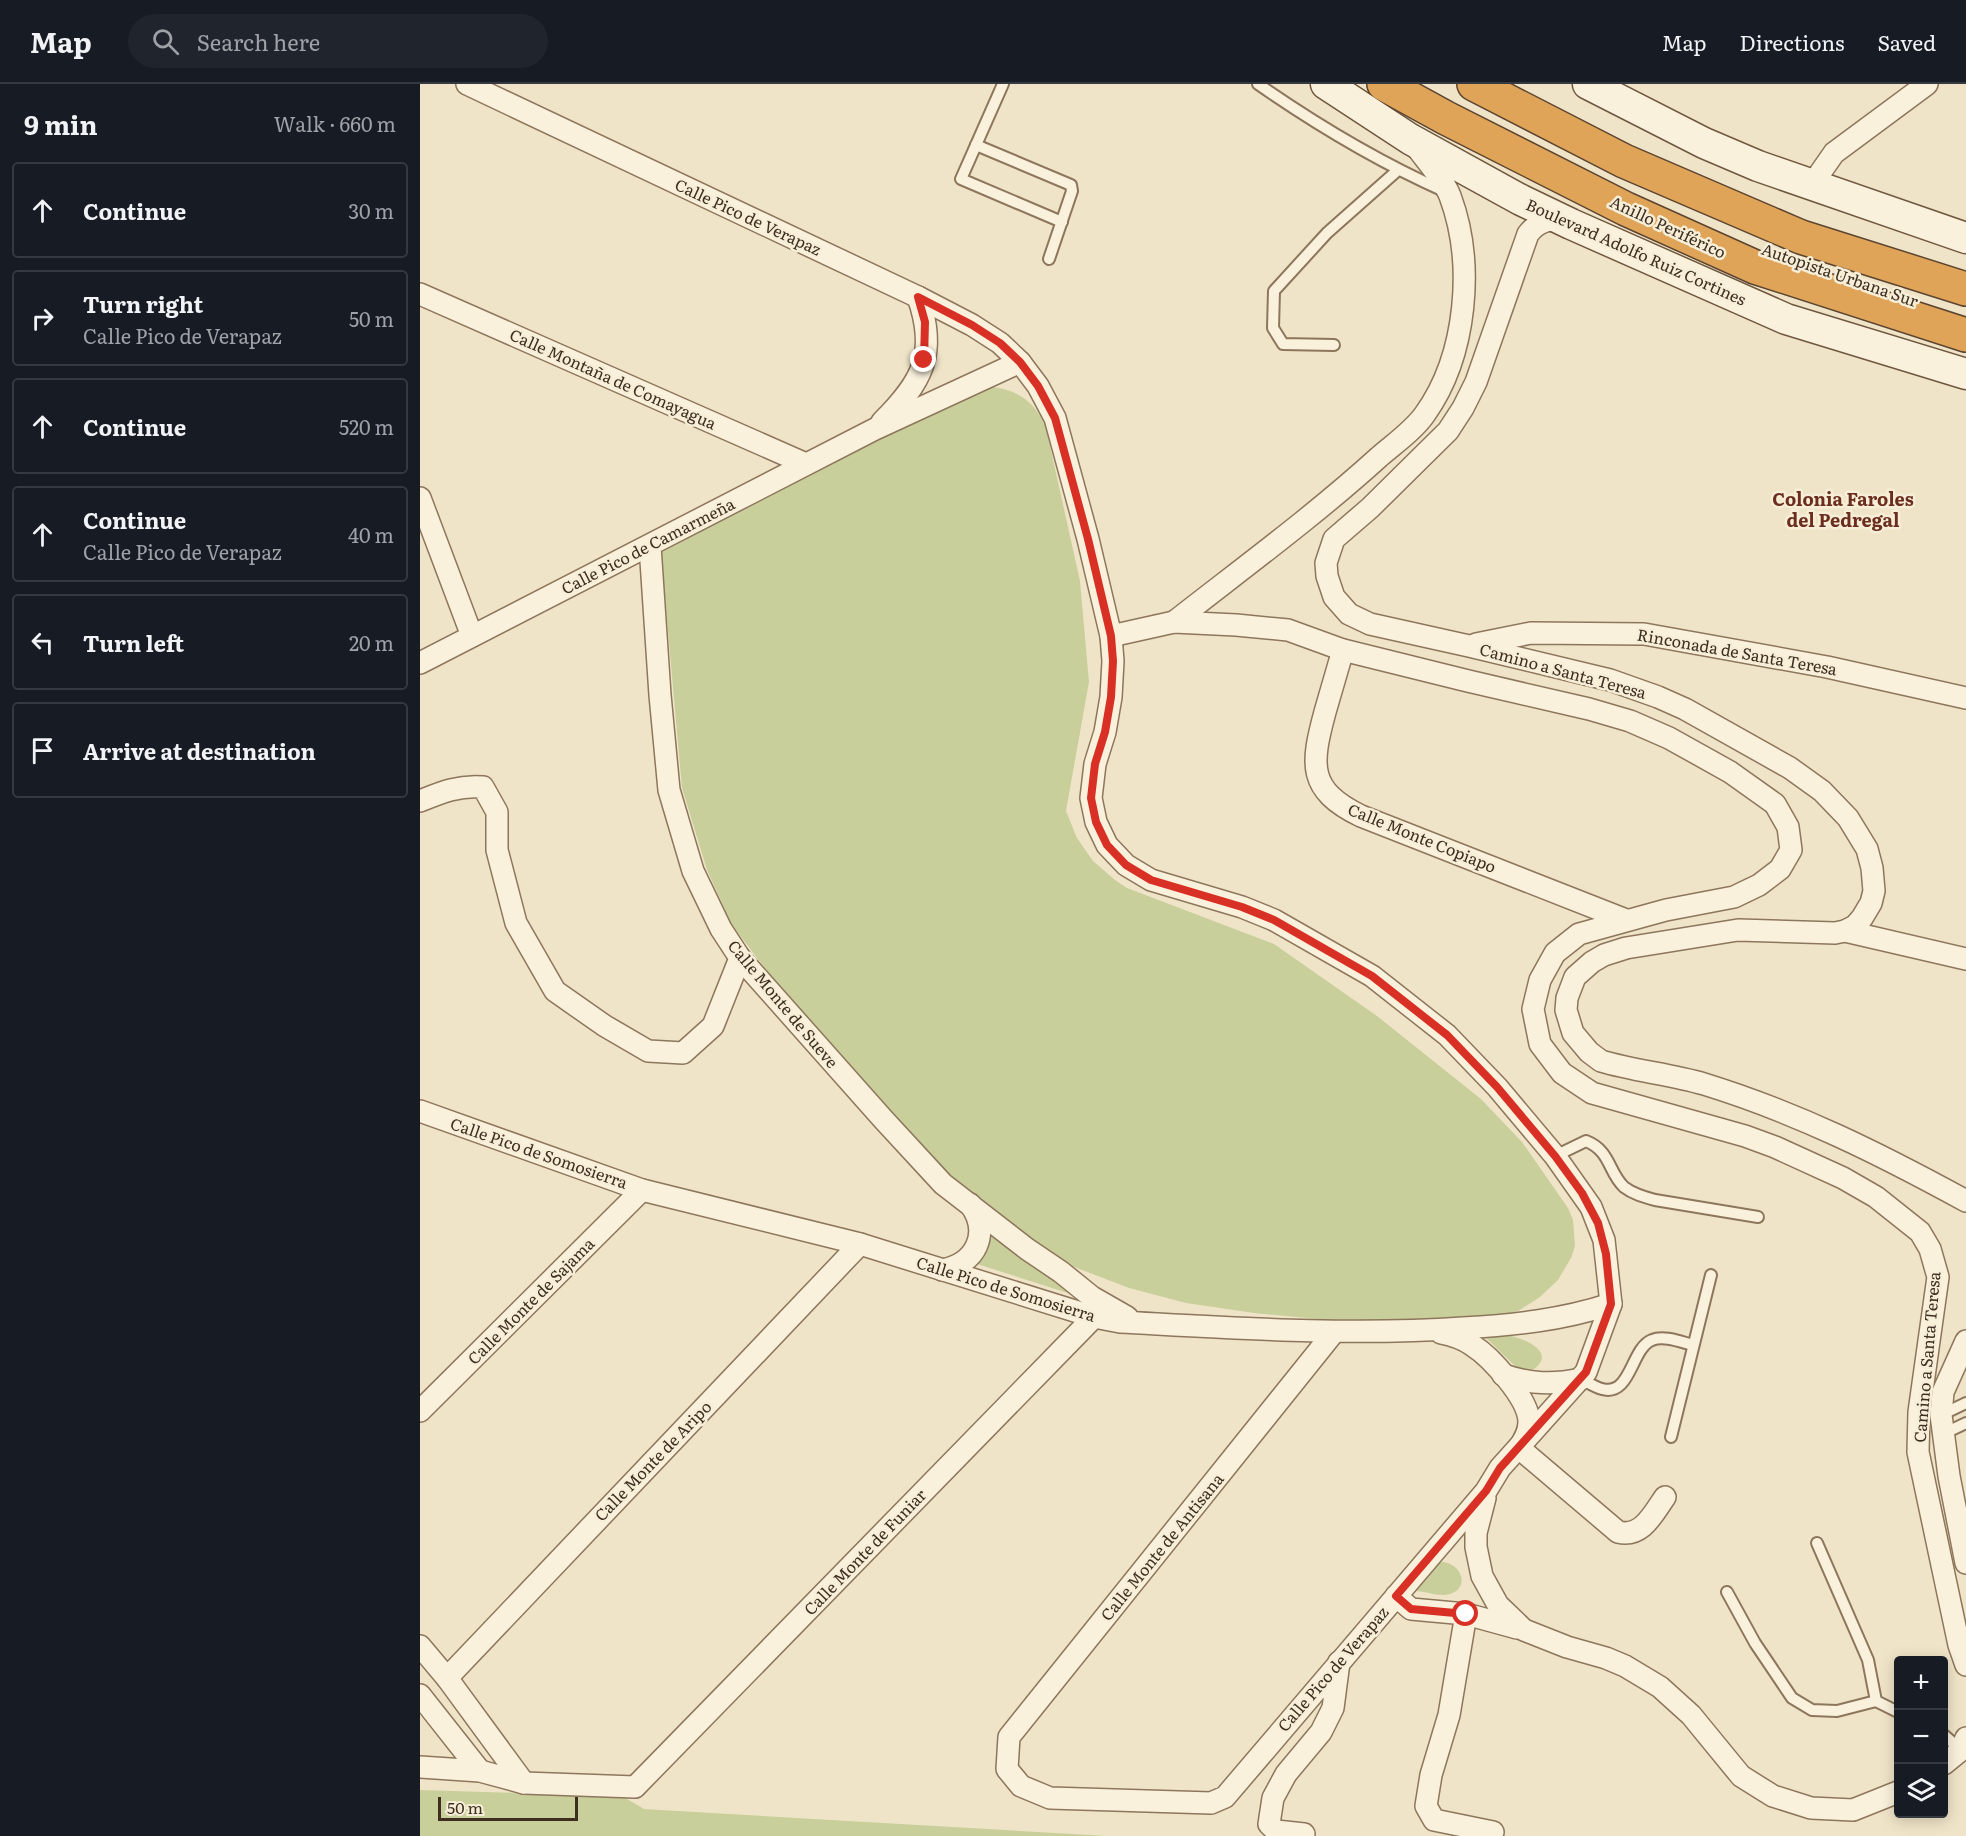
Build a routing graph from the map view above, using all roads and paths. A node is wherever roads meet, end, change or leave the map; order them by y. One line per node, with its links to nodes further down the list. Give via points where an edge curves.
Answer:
1 (467, 84): 22 (street, Calle Pico de Verapaz)
2 (1003, 84): 12 (lane)
3 (1258, 84): 13 (lane)
4 (1326, 84): 11 (main road, Boulevard Adolfo Ruiz Cortines)
5 (1384, 84): 24 (highway, Anillo Periférico, via 1626,209 1755,267)
6 (1426, 84): 23 (highway, Autopista Urbana Sur, via 1586,171 1734,238 1842,279)
7 (1474, 84): 20 (highway, Autopista Urbana Sur, via 1624,161 1802,237)
8 (1511, 84): 20 (highway, via 1674,167 1813,226)
9 (1588, 84): 14 (main road, via 1704,143)
10 (1927, 84): 14 (street, via 1834,153)
11 (1410, 139): 15 (street, Camino a Santa Teresa); 17 (main road, Boulevard Adolfo Ruiz Cortines)
12 (976, 145): 16 (lane, via 1071,185); 16 (lane, via 961,179)
13 (1398, 170): 15 (lane); 25 (lane, via 1327,233 1274,291 1273,328 1283,344)
14 (1811, 186): 18 (main road)
15 (1449, 194): 30 (street, Camino a Santa Teresa, via 1462,236 1464,289 1456,348 1441,387 1424,416)
16 (1062, 222): 19 (lane)
17 (1571, 224): 27 (main road, Boulevard Adolfo Ruiz Cortines, via 1786,319); 32 (street, Camino a Santa Teresa, via 1548,220 1528,234 1476,382 1463,408 1448,431)
18 (1966, 238)
19 (1049, 259)
20 (1965, 276)
21 (420, 294): 29 (street, Calle Montaña de Comayagua)
22 (918, 297): 26 (street, Calle Pico de Verapaz, via 972,325); 28 (street, Calle Pico de Camarmeña, via 926,336 921,372)
23 (1966, 317)
24 (1966, 335)
25 (1334, 345)
26 (1020, 362): 28 (street, Calle Pico de Camarmeña); 36 (street, via 1055,418)
27 (1966, 374)
28 (875, 429): 29 (street, Calle Pico de Camarmeña)
29 (807, 464): 33 (street, Calle Pico de Camarmeña)
30 (1353, 481): 32 (street); 34 (street, Camino a Santa Teresa)
31 (420, 498): 35 (street)
32 (1370, 508): 37 (street, Camino a Santa Teresa, via 1334,539 1329,551 1327,576 1334,597 1359,620)
33 (650, 546): 35 (street, Calle Pico de Camarmeña); 44 (street, Calle Monte de Sueve, via 669,790 693,871)
34 (1174, 622): 36 (street, Camino a Santa Teresa); 38 (street, Camino a Santa Teresa, via 1288,630)
35 (472, 636): 39 (street, Calle Pico de Camarmeña)
36 (1111, 636): 47 (street, via 1111,697 1091,798 1099,828 1116,856 1151,880 1232,903 1274,920 1372,976 1447,1035)
37 (1469, 646): 40 (street, Rinconada de Santa Teresa, via 1531,633 1644,634 1827,667); 43 (street, Camino a Santa Teresa, via 1610,680 1658,697 1790,768 1822,791 1848,818 1867,849 1872,868 1871,903 1863,918)
38 (1343, 650): 42 (street, Calle Monte Copiapo, via 1315,755 1318,777 1331,796 1361,816); 42 (street, Camino a Santa Teresa, via 1630,721 1730,772 1774,804 1788,827 1791,850 1780,869 1734,897)
39 (420, 663)
40 (1966, 698)
41 (420, 801): 44 (street, via 452,788 483,787 497,812 497,850 516,922 555,991 648,1051 683,1053 713,1026)
42 (1626, 920): 80 (street, Camino a Santa Teresa, via 1579,934 1555,953 1540,980 1533,1009 1540,1044 1562,1073 1592,1093 1745,1136 1810,1161 1876,1197 1913,1224 1930,1249 1938,1277 1921,1393 1918,1452)
43 (1845, 931): 45 (street); 49 (street, via 1738,930 1626,948 1592,962 1575,977 1567,998 1568,1022 1589,1053 1601,1060 1701,1083 1786,1112 1888,1158)
44 (740, 958): 50 (street, Calle Monte de Sueve, via 943,1184)
45 (1966, 959)
46 (420, 1112): 48 (street, Calle Pico de Somosierra)
47 (1555, 1156): 51 (lane, via 1586,1141 1598,1146 1623,1186 1638,1196); 55 (street, via 1598,1223)
48 (642, 1190): 52 (street, Calle Pico de Somosierra); 65 (street, Calle Monte de Sajama)
49 (1966, 1201)
50 (970, 1204): 53 (street, via 980,1228 976,1246 959,1265); 57 (street, Calle Monte de Sueve, via 1092,1297 1118,1313)
51 (1758, 1217)
52 (860, 1244): 53 (street, Calle Pico de Somosierra); 81 (street, Calle Monte de Aripo)
53 (942, 1270): 56 (street, Calle Pico de Somosierra)
54 (1711, 1275): 61 (lane)
55 (1611, 1304): 59 (street, Calle Pico de Somosierra, via 1539,1322); 63 (street)
56 (1094, 1317): 57 (street, Calle Pico de Somosierra); 91 (street, Calle Monte de Funiar, via 635,1787)
57 (1148, 1323): 58 (street, Calle Pico de Somosierra)
58 (1334, 1332): 59 (street, Calle Pico de Somosierra); 89 (street, Calle Monte de Antisana, via 1009,1737)
59 (1434, 1332): 62 (street, via 1472,1345)
60 (1966, 1341): 67 (street, Camino a Santa Teresa, via 1943,1392)
61 (1693, 1345): 63 (lane, via 1652,1339 1643,1346 1622,1384 1614,1389 1603,1389); 68 (lane)
62 (1503, 1375): 63 (street, via 1541,1383); 69 (street, via 1528,1413 1527,1432)
63 (1581, 1378): 69 (street)
64 (1966, 1403): 67 (lane)
65 (420, 1412)
66 (1966, 1423): 67 (lane)
67 (1942, 1425): 73 (street, Camino a Santa Teresa)
68 (1671, 1437)
69 (1519, 1448): 70 (street); 71 (street, via 1618,1532 1640,1529)
70 (1486, 1491): 75 (street, Calle Pico de Verapaz); 77 (street, via 1476,1533 1478,1562 1498,1605)
71 (1665, 1497)
72 (1817, 1544): 83 (lane, via 1868,1660)
73 (1966, 1563)
74 (1727, 1592): 83 (lane, via 1792,1698 1812,1710 1837,1711)
75 (1396, 1596): 76 (street, via 1411,1609); 79 (street, Calle Pico de Verapaz)
76 (1466, 1614): 77 (street); 93 (street, via 1449,1715 1426,1806 1434,1820)
77 (1524, 1630): 92 (street, via 1606,1658 1660,1687 1691,1715 1741,1776 1773,1796 1811,1808 1853,1810)
78 (420, 1646): 81 (street)
79 (1339, 1662): 89 (street, Calle Pico de Verapaz, via 1225,1797 1211,1803 1050,1798 1021,1785); 94 (street, via 1333,1708 1321,1732 1286,1774 1273,1798 1269,1824 1276,1831)
80 (1966, 1665)
81 (447, 1678): 91 (street)
82 (420, 1695): 90 (street)
83 (1876, 1701): 84 (lane)
84 (1895, 1710)
85 (1948, 1737): 86 (lane)
86 (1964, 1746): 87 (street)
87 (1948, 1760)
88 (420, 1767): 90 (street)
89 (1007, 1769)
90 (480, 1771): 91 (street)
91 (524, 1783)
92 (1894, 1794)
93 (1493, 1832)
94 (1304, 1834)

